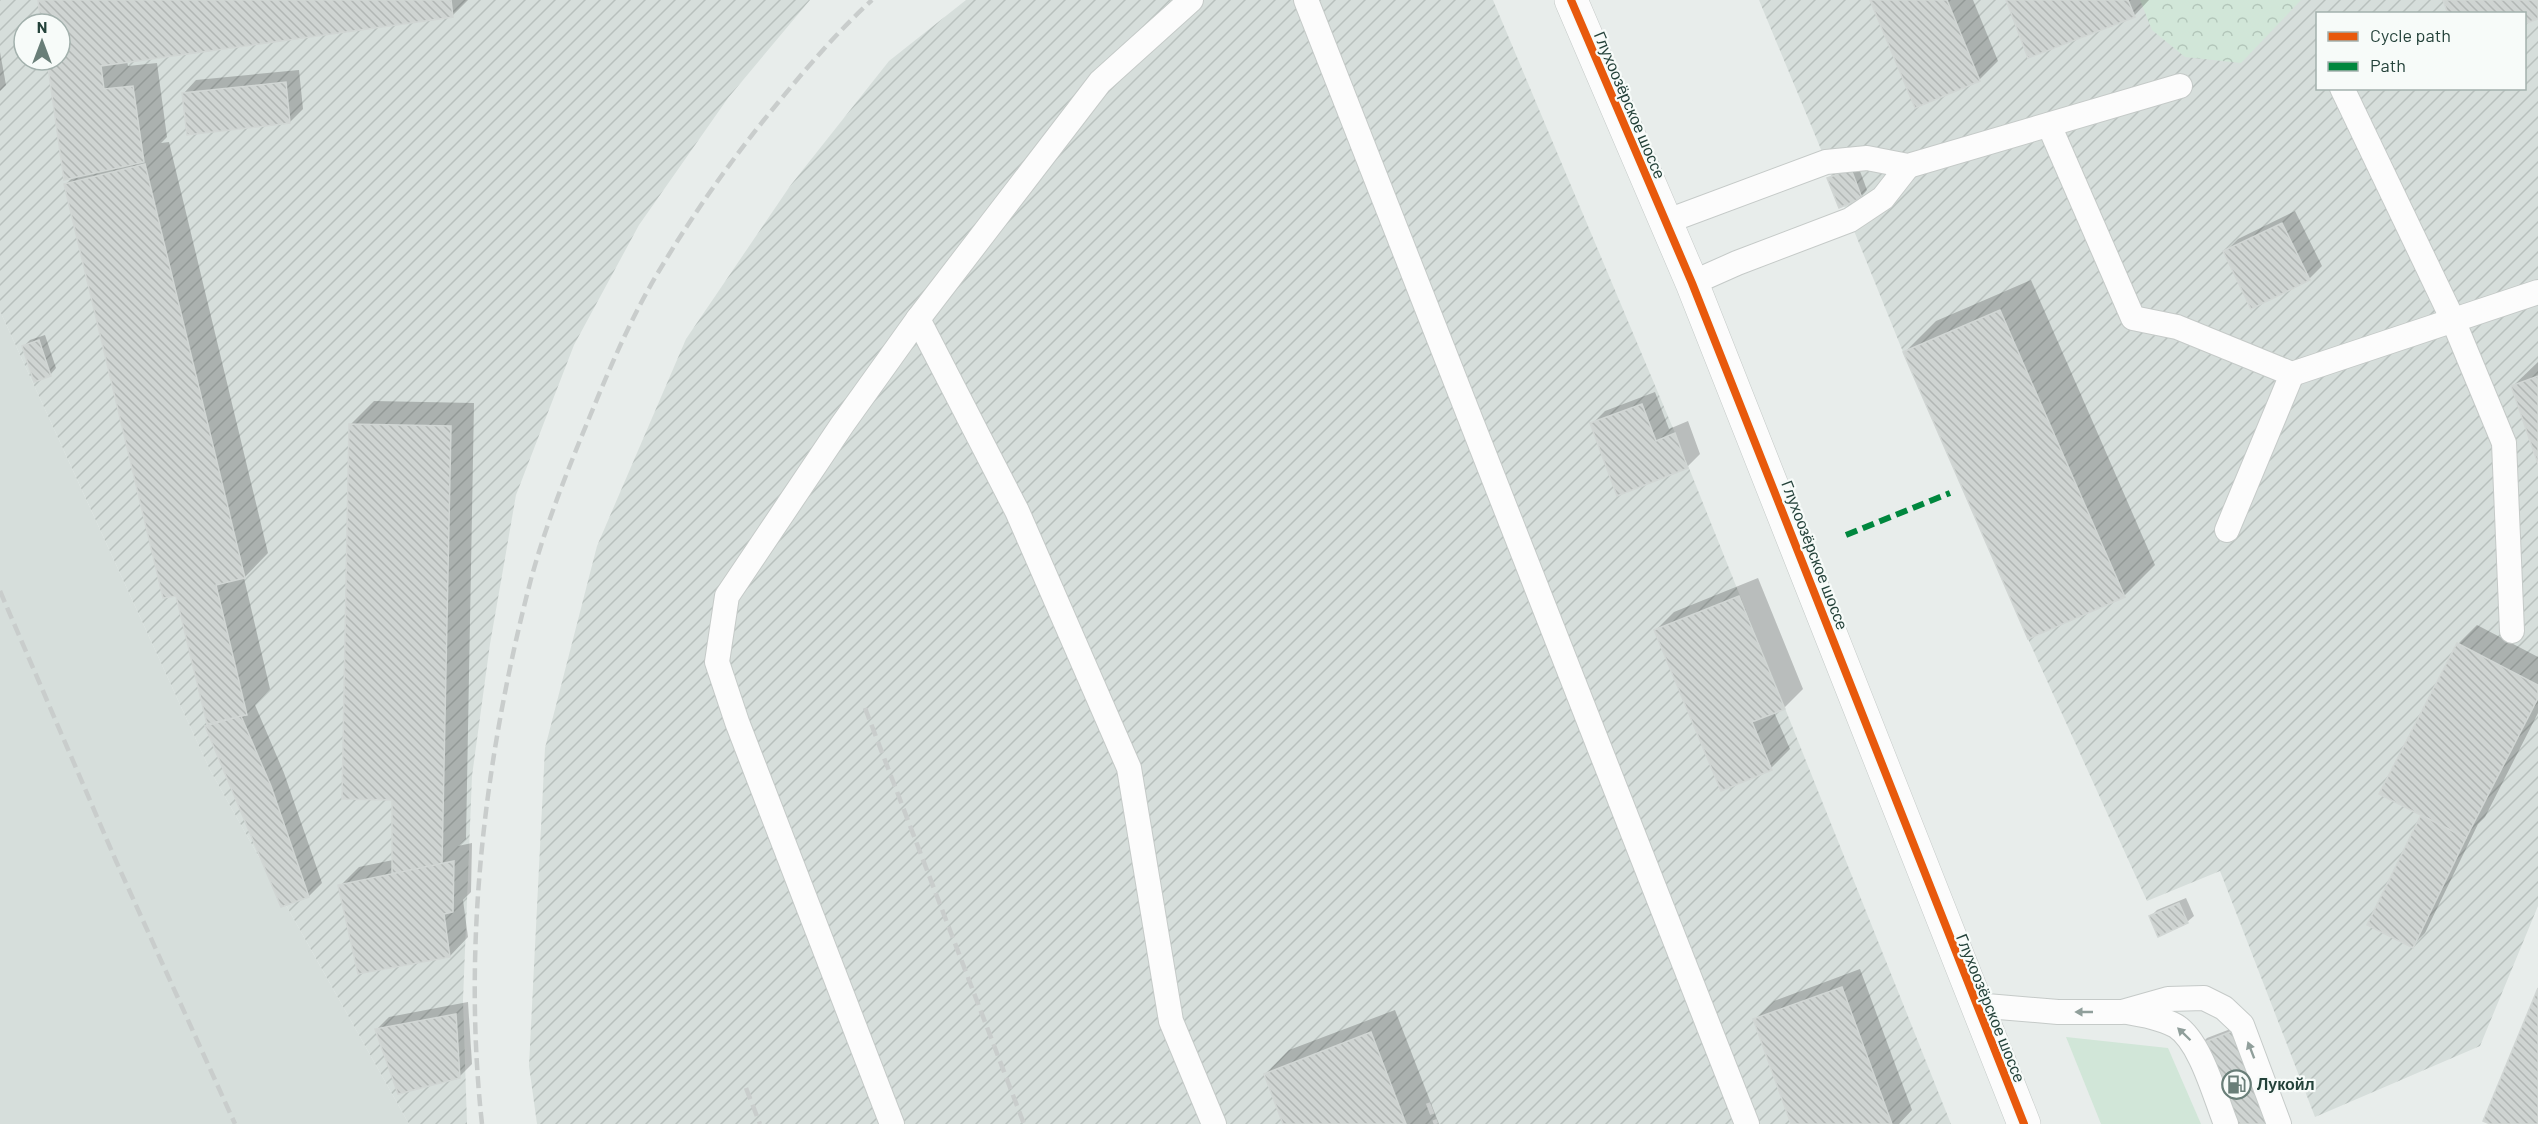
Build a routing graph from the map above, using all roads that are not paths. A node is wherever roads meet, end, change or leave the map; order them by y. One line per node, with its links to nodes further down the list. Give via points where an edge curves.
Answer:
1 (1191, 0): 11 (lane, via 1100,82)
2 (1306, 0): 20 (lane)
3 (1571, 0): 8 (street, Глухоозёрское шоссе)
4 (2180, 86): 6 (lane)
5 (2343, 90): 12 (lane)
6 (2049, 125): 7 (lane); 13 (lane, via 2133,318 2177,327)
7 (1908, 166): 8 (lane, via 1867,158 1826,162); 9 (lane, via 1883,198 1850,220)
8 (1665, 222): 9 (street, Глухоозёрское шоссе)
9 (1692, 283): 16 (street, Глухоозёрское шоссе)
10 (2538, 292): 12 (lane)
11 (918, 319): 18 (lane, via 727,596 717,662); 19 (lane, via 1017,511 1129,768 1170,1021)
12 (2453, 320): 13 (lane); 15 (lane, via 2504,443)
13 (2292, 374): 14 (lane)
14 (2227, 530)
15 (2512, 631)
16 (1975, 1005): 17 (lane, one-way to 16, via 2058,1012); 21 (street, Глухоозёрское шоссе)
17 (2122, 1012): 22 (lane, one-way to 17, via 2193,1043 2177,1027 2154,1017); 23 (lane, one-way to 17, via 2242,1025 2224,1008 2204,998 2168,999)
18 (892, 1124)
19 (1214, 1124)
20 (1747, 1124)
21 (2024, 1124)
22 (2226, 1124)
23 (2279, 1124)

